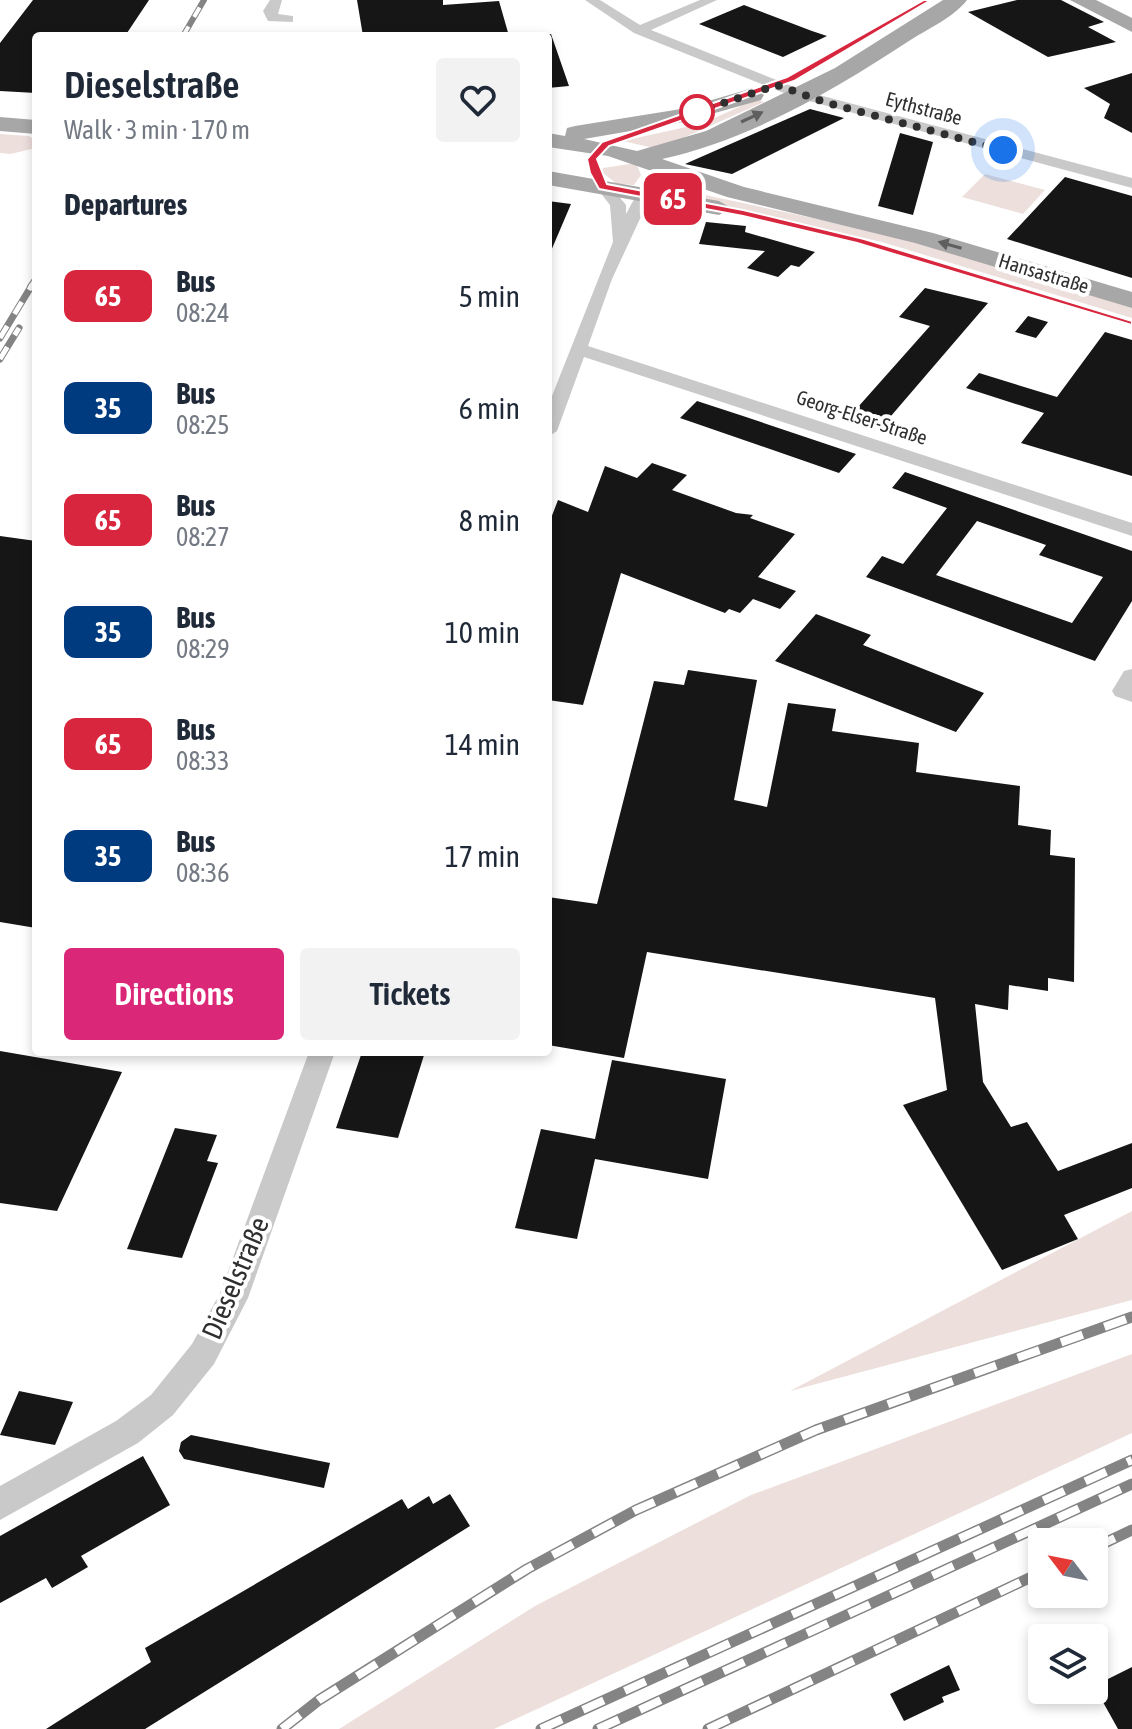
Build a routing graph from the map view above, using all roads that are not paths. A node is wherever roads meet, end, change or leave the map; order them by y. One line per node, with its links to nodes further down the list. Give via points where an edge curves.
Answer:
1 (276, 0): 9 (street, via 270,11 273,18)
2 (591, 0): 11 (street, Eythstraße)
3 (711, 0): 11 (street)
4 (927, 0): 12 (main road)
5 (957, 0): 12 (main road)
6 (1080, 0): 10 (main road)
7 (1099, 0): 8 (main road)
8 (1132, 17)
9 (288, 19)
10 (1132, 26)
11 (639, 30): 12 (street, Eythstraße)
12 (788, 90): 14 (main road); 20 (main road, one-way to 12); 25 (street, Eythstraße)
13 (0, 114): 15 (main road)
14 (683, 115): 18 (main road); 21 (main road)
15 (32, 116)
16 (0, 124): 17 (main road)
17 (32, 127)
18 (552, 137)
19 (552, 140): 21 (main road)
20 (678, 148): 22 (main road); 24 (main road)
21 (596, 156): 22 (main road); 23 (main road); 28 (main road)
22 (637, 158): 24 (main road, Hansastraße)
23 (552, 164)
24 (662, 167): 27 (main road); 29 (main road, Hansastraße)
25 (1127, 177)
26 (552, 179): 28 (main road, Hansastraße)
27 (644, 193): 28 (main road, Hansastraße); 29 (main road, Hansastraße, via 673,186); 30 (street); 32 (main road, Hansastraße, via 872,244)
28 (611, 196): 30 (street)
29 (769, 201): 31 (main road, Hansastraße, one-way to 29, via 936,241)
30 (620, 240): 33 (street)
31 (1132, 300)
32 (1132, 323)
33 (578, 349): 34 (street); 35 (street, Georg-Elser-Straße)
34 (552, 420)
35 (1132, 530)
36 (1132, 676): 37 (street, via 1123,691)
37 (1132, 695)
38 (321, 1056): 39 (street, Dieselstraße, via 233,1298 203,1354 162,1405 127,1432)
39 (0, 1504)

